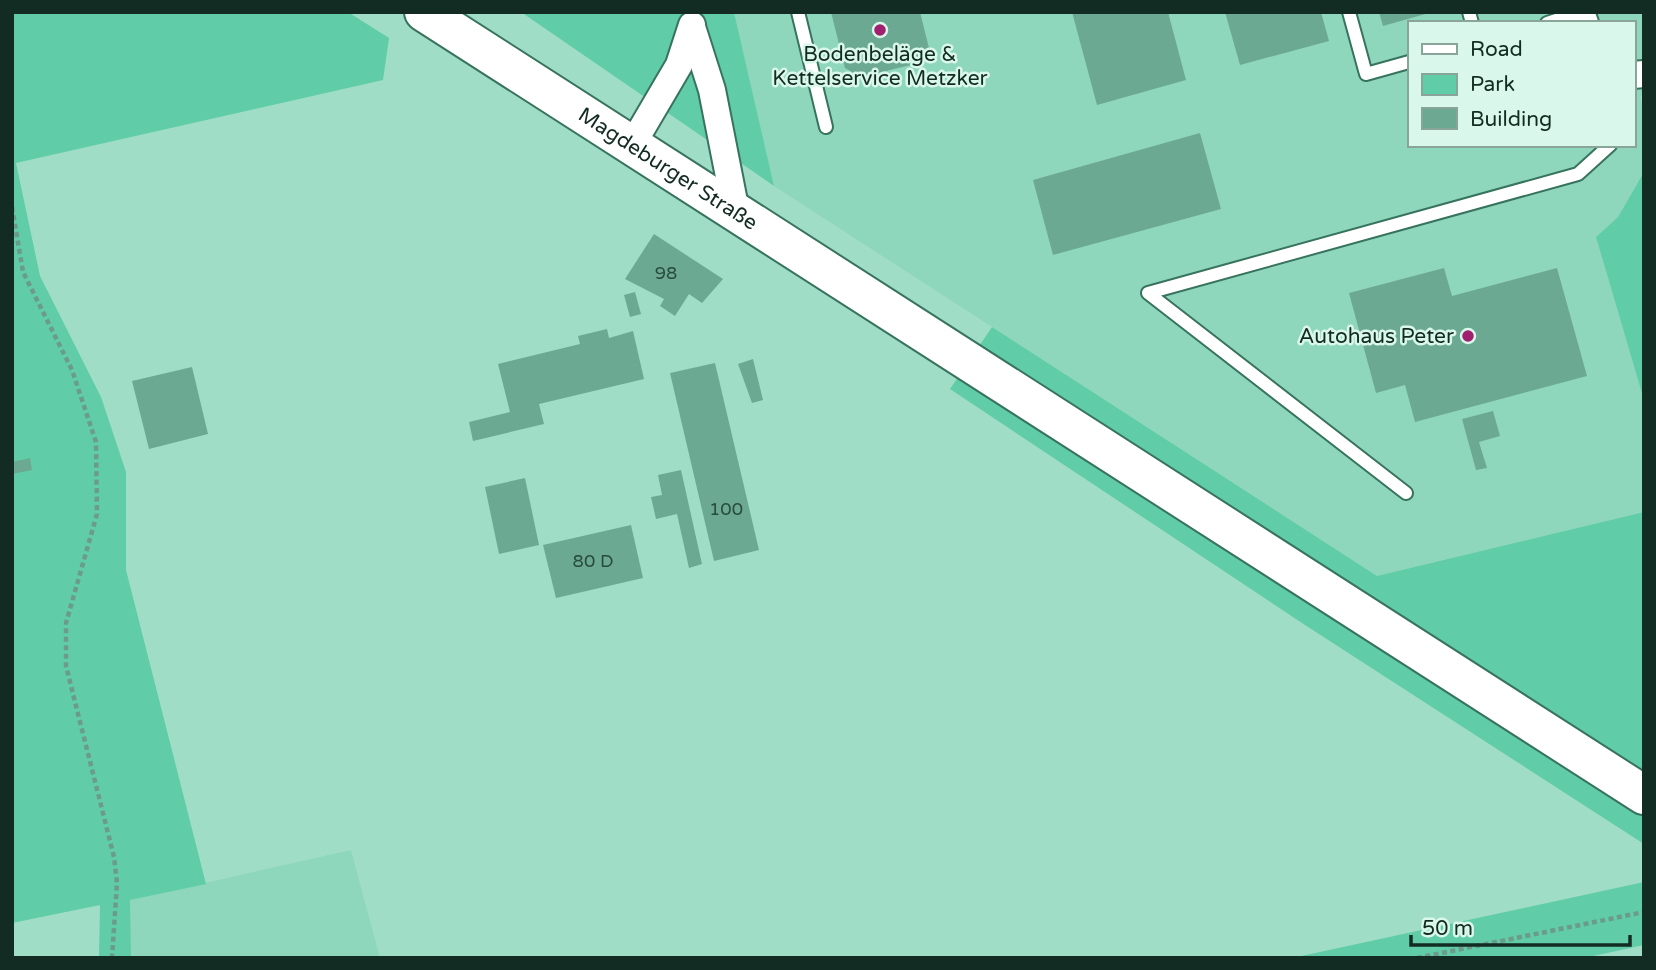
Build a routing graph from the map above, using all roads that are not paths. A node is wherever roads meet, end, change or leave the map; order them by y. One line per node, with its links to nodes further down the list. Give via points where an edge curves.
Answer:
1 (424, 12): 9 (main road, Magdeburger Straße)
2 (797, 12): 8 (lane)
3 (1349, 12): 7 (lane, via 1366,74)
4 (1581, 12): 6 (lane)
5 (693, 20): 9 (street, via 679,65); 11 (street)
6 (1553, 21)
7 (1408, 62)
8 (826, 127)
9 (632, 145): 11 (main road, Magdeburger Straße)
10 (1608, 147): 12 (lane, via 1578,174 1148,293)
11 (736, 212): 13 (main road, Magdeburger Straße)
12 (1405, 493)
13 (1644, 795)

